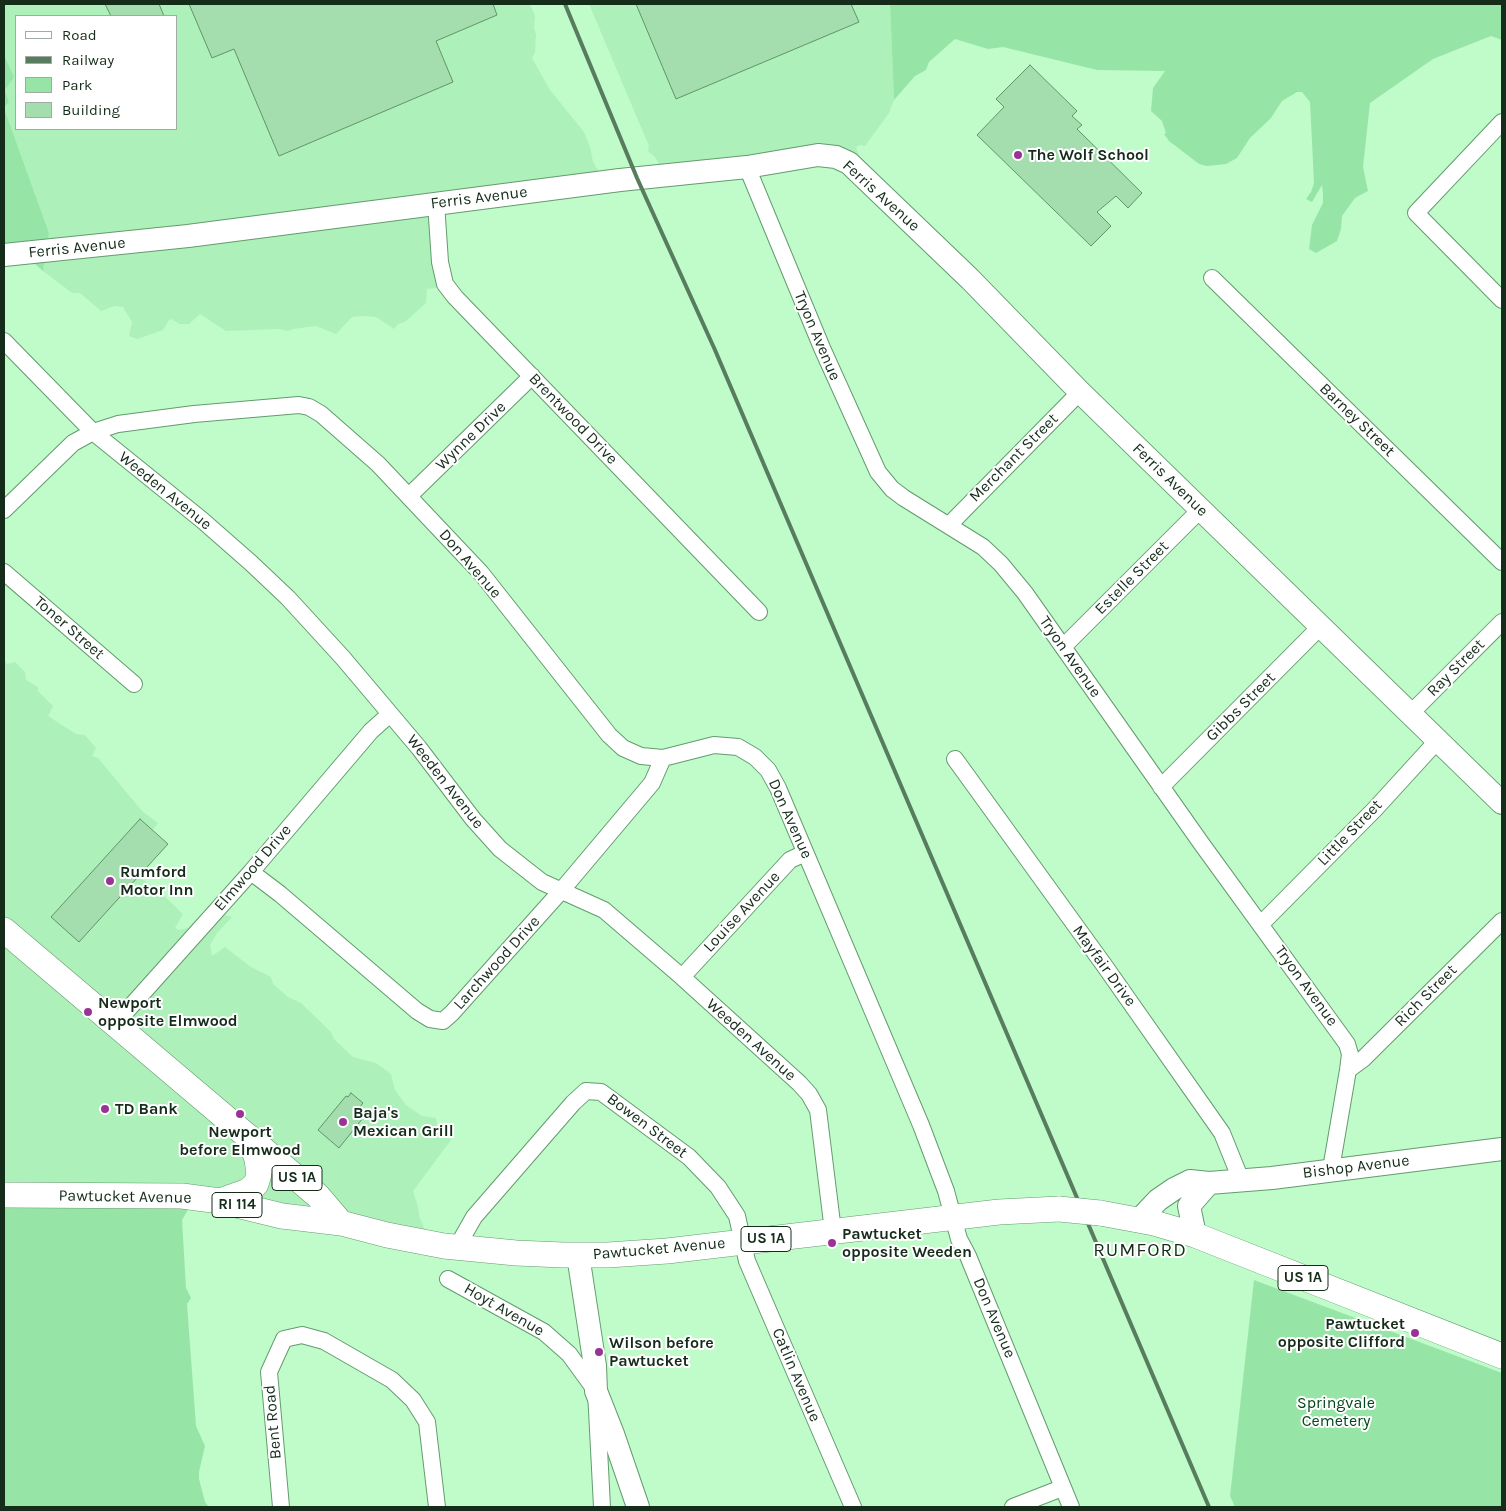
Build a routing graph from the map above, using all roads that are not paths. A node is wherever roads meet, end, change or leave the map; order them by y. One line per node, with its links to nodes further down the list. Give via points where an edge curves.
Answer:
1 (1502, 122): 6 (street, via 1416,213)
2 (747, 166): 3 (street, Ferris Avenue); 9 (street, Ferris Avenue, via 818,155 836,157 849,163 970,279); 14 (street, Tryon Avenue, via 822,348 878,472 904,498)
3 (436, 203): 4 (street, Ferris Avenue, via 170,238); 8 (street, Brentwood Drive, via 440,262 445,284)
4 (4, 255)
5 (1212, 278): 15 (street, Barney Street)
6 (1502, 300)
7 (4, 341): 10 (street, Weeden Avenue)
8 (532, 376): 11 (street, Wynne Drive); 17 (street, Brentwood Drive)
9 (1080, 392): 13 (street, Ferris Avenue); 14 (street, Merchant Street)
10 (93, 432): 11 (street, Don Avenue, via 118,424 194,414 299,405 309,407 378,464); 12 (street, Don Avenue, via 73,443); 23 (street, Weeden Avenue, via 251,563 344,658)
11 (409, 496): 25 (street, Don Avenue, via 481,574 609,735 623,748 641,756)
12 (4, 510)
13 (1200, 510): 19 (street, Ferris Avenue); 20 (street, Estelle Street)
14 (949, 525): 20 (street, Tryon Avenue, via 983,547 1001,564)
15 (1502, 562)
16 (4, 572): 21 (street, Toner Street)
17 (759, 612)
18 (1502, 622): 22 (street, Ray Street)
19 (1321, 626): 22 (street, Ferris Avenue); 27 (street, Gibbs Street)
20 (1063, 647): 27 (street, Tryon Avenue)
21 (134, 684)
22 (1411, 713): 24 (street, Ferris Avenue)
23 (390, 714): 30 (street, Elmwood Drive, via 371,731); 31 (street, Weeden Avenue, via 500,849 542,882)
24 (1438, 740): 28 (street, Ferris Avenue); 33 (street, Little Street)
25 (663, 758): 29 (street, Don Avenue, via 714,745 738,747 755,757 768,770 778,788); 31 (street, Larchwood Drive, via 652,783)
26 (955, 758): 41 (street, Mayfair Drive, via 1222,1133)
27 (1161, 787): 33 (street, Tryon Avenue)
28 (1502, 803)
29 (805, 853): 35 (street, Louise Avenue, via 790,860); 45 (street, Don Avenue, via 921,1125)
30 (250, 872): 31 (street, Larchwood Drive, via 417,1011 430,1019 443,1021); 36 (street, Elmwood Drive)
31 (561, 891): 35 (street, Weeden Avenue, via 604,910)
32 (1502, 920): 37 (street, Rich Street, via 1363,1059)
33 (1261, 924): 37 (street, Tryon Avenue, via 1347,1044 1350,1054)
34 (4, 930): 36 (main road, US 1A)
35 (682, 977): 48 (street, Weeden Avenue, via 809,1094 818,1110)
36 (115, 1024): 38 (main road, US 1A)
37 (1348, 1070): 40 (street, Tryon Avenue)
38 (249, 1137): 44 (main road, via 257,1159 259,1174 256,1184 248,1191); 47 (main road, US 1A, via 318,1196)
39 (1502, 1149): 40 (street, Bishop Avenue)
40 (1331, 1169): 41 (street, Bishop Avenue)
41 (1240, 1180): 42 (street, Bishop Avenue)
42 (1209, 1183): 46 (street, Bishop Avenue, via 1190,1181 1174,1189 1158,1200); 49 (street, via 1190,1206)
43 (4, 1195): 44 (main road, Pawtucket Avenue / RI 114, via 182,1196)
44 (220, 1201): 47 (main road, Pawtucket Avenue / RI 114, via 282,1216)
45 (954, 1217): 46 (main road, Pawtucket Avenue / US 1A, bridge, via 1059,1210); 48 (main road, Pawtucket Avenue / US 1A); 56 (street, Don Avenue, via 959,1238)
46 (1140, 1220): 49 (main road, Pawtucket Avenue / US 1A)
47 (341, 1223): 51 (main road, Pawtucket Avenue / US 1A)
48 (833, 1231): 50 (main road, Pawtucket Avenue / US 1A)
49 (1195, 1236): 54 (main road, Pawtucket Avenue / US 1A)
50 (744, 1242): 51 (street, Bowen Street, via 737,1216 718,1188 690,1157 601,1092 586,1091 474,1218); 52 (main road, Pawtucket Avenue / US 1A, via 638,1253); 61 (street, Catlin Avenue, via 747,1261)
51 (457, 1247): 52 (main road, Pawtucket Avenue / US 1A)
52 (578, 1255): 55 (street)
53 (448, 1279): 55 (street, Hoyt Avenue, via 544,1332 569,1354)
54 (1502, 1356)
55 (596, 1391): 59 (street); 60 (street)
56 (1062, 1488): 62 (street); 63 (street, Don Avenue)
57 (281, 1507): 58 (street, Bent Road, via 269,1372 284,1339 302,1335 324,1341 392,1380 413,1400 428,1422)
58 (437, 1507)
59 (602, 1507)
60 (638, 1507)
61 (852, 1507)
62 (1013, 1507)
63 (1071, 1507)

